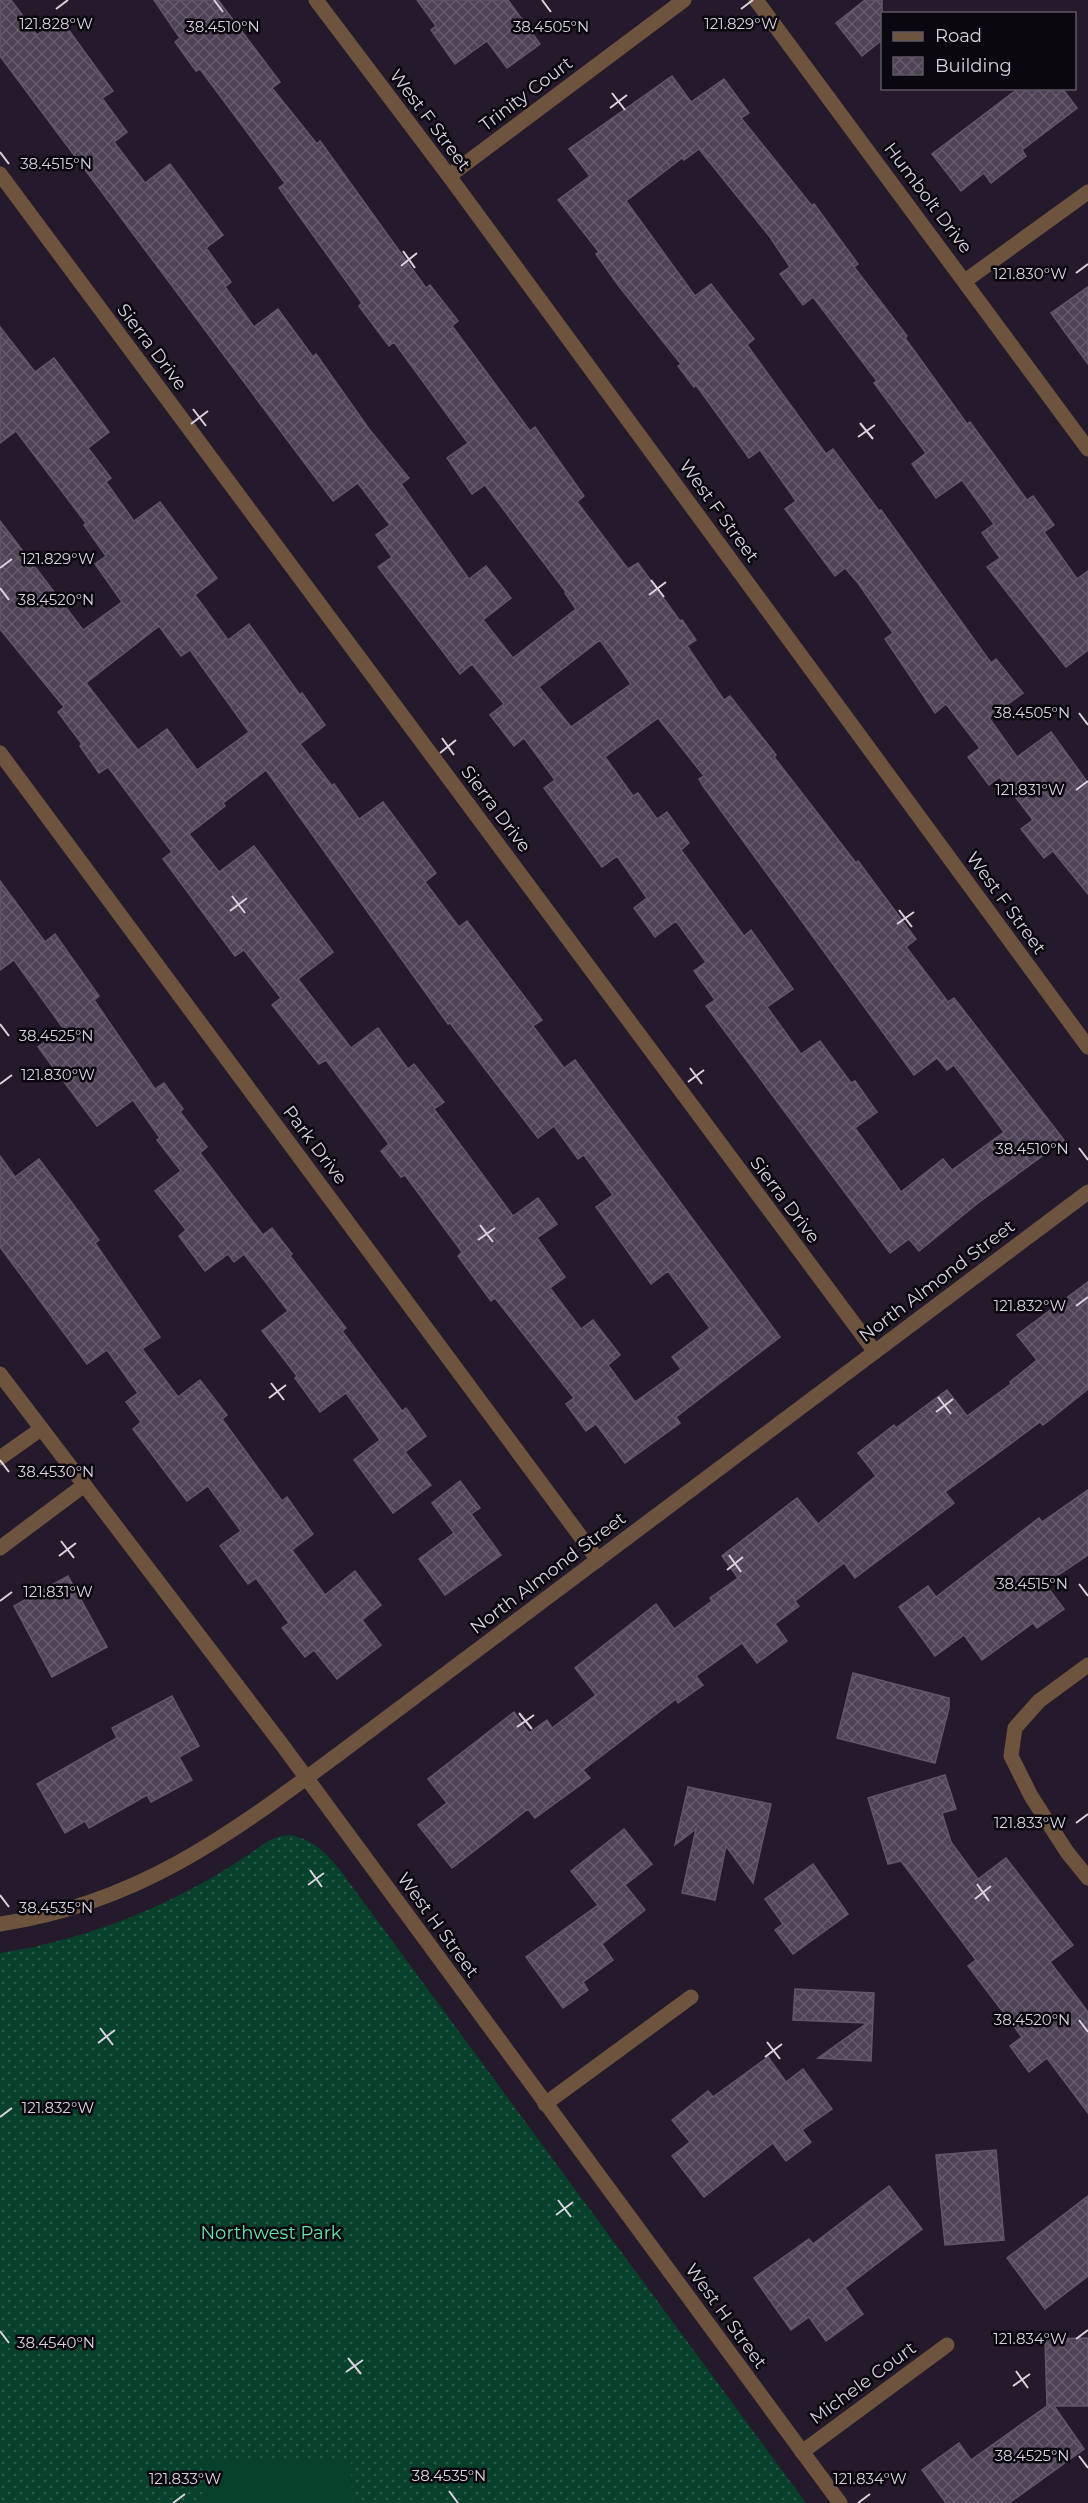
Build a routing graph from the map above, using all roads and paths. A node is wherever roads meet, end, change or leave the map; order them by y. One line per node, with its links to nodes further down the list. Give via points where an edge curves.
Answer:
1 (316, 0): 5 (street, West F Street)
2 (684, 0): 5 (street, Trinity Court)
3 (756, 0): 7 (street, Humbolt Drive)
4 (0, 174): 12 (street, Sierra Drive)
5 (449, 176): 10 (street, West F Street)
6 (1088, 192): 7 (street)
7 (965, 281): 8 (street, Humbolt Drive)
8 (1088, 449)
9 (0, 753): 18 (street, Park Drive)
10 (1088, 1047)
11 (1088, 1192): 12 (street, North Almond Street)
12 (875, 1352): 18 (street, North Almond Street)
13 (0, 1374): 14 (street, West H Street)
14 (41, 1429): 15 (street); 16 (street, West H Street)
15 (0, 1458)
16 (83, 1486): 17 (street); 20 (street, West H Street)
17 (0, 1548)
18 (598, 1560): 20 (street, North Almond Street)
19 (1088, 1665): 21 (street, via 1039,1701 1015,1728 1011,1756 1031,1796)
20 (307, 1778): 22 (street, North Almond Street, via 204,1849 143,1882 41,1918); 24 (street, West H Street)
21 (1088, 1878)
22 (0, 1924)
23 (691, 1997): 24 (street)
24 (546, 2104): 26 (street, West H Street)
25 (947, 2345): 26 (street, Michele Court)
26 (802, 2452): 27 (street, West H Street)
27 (840, 2503)

